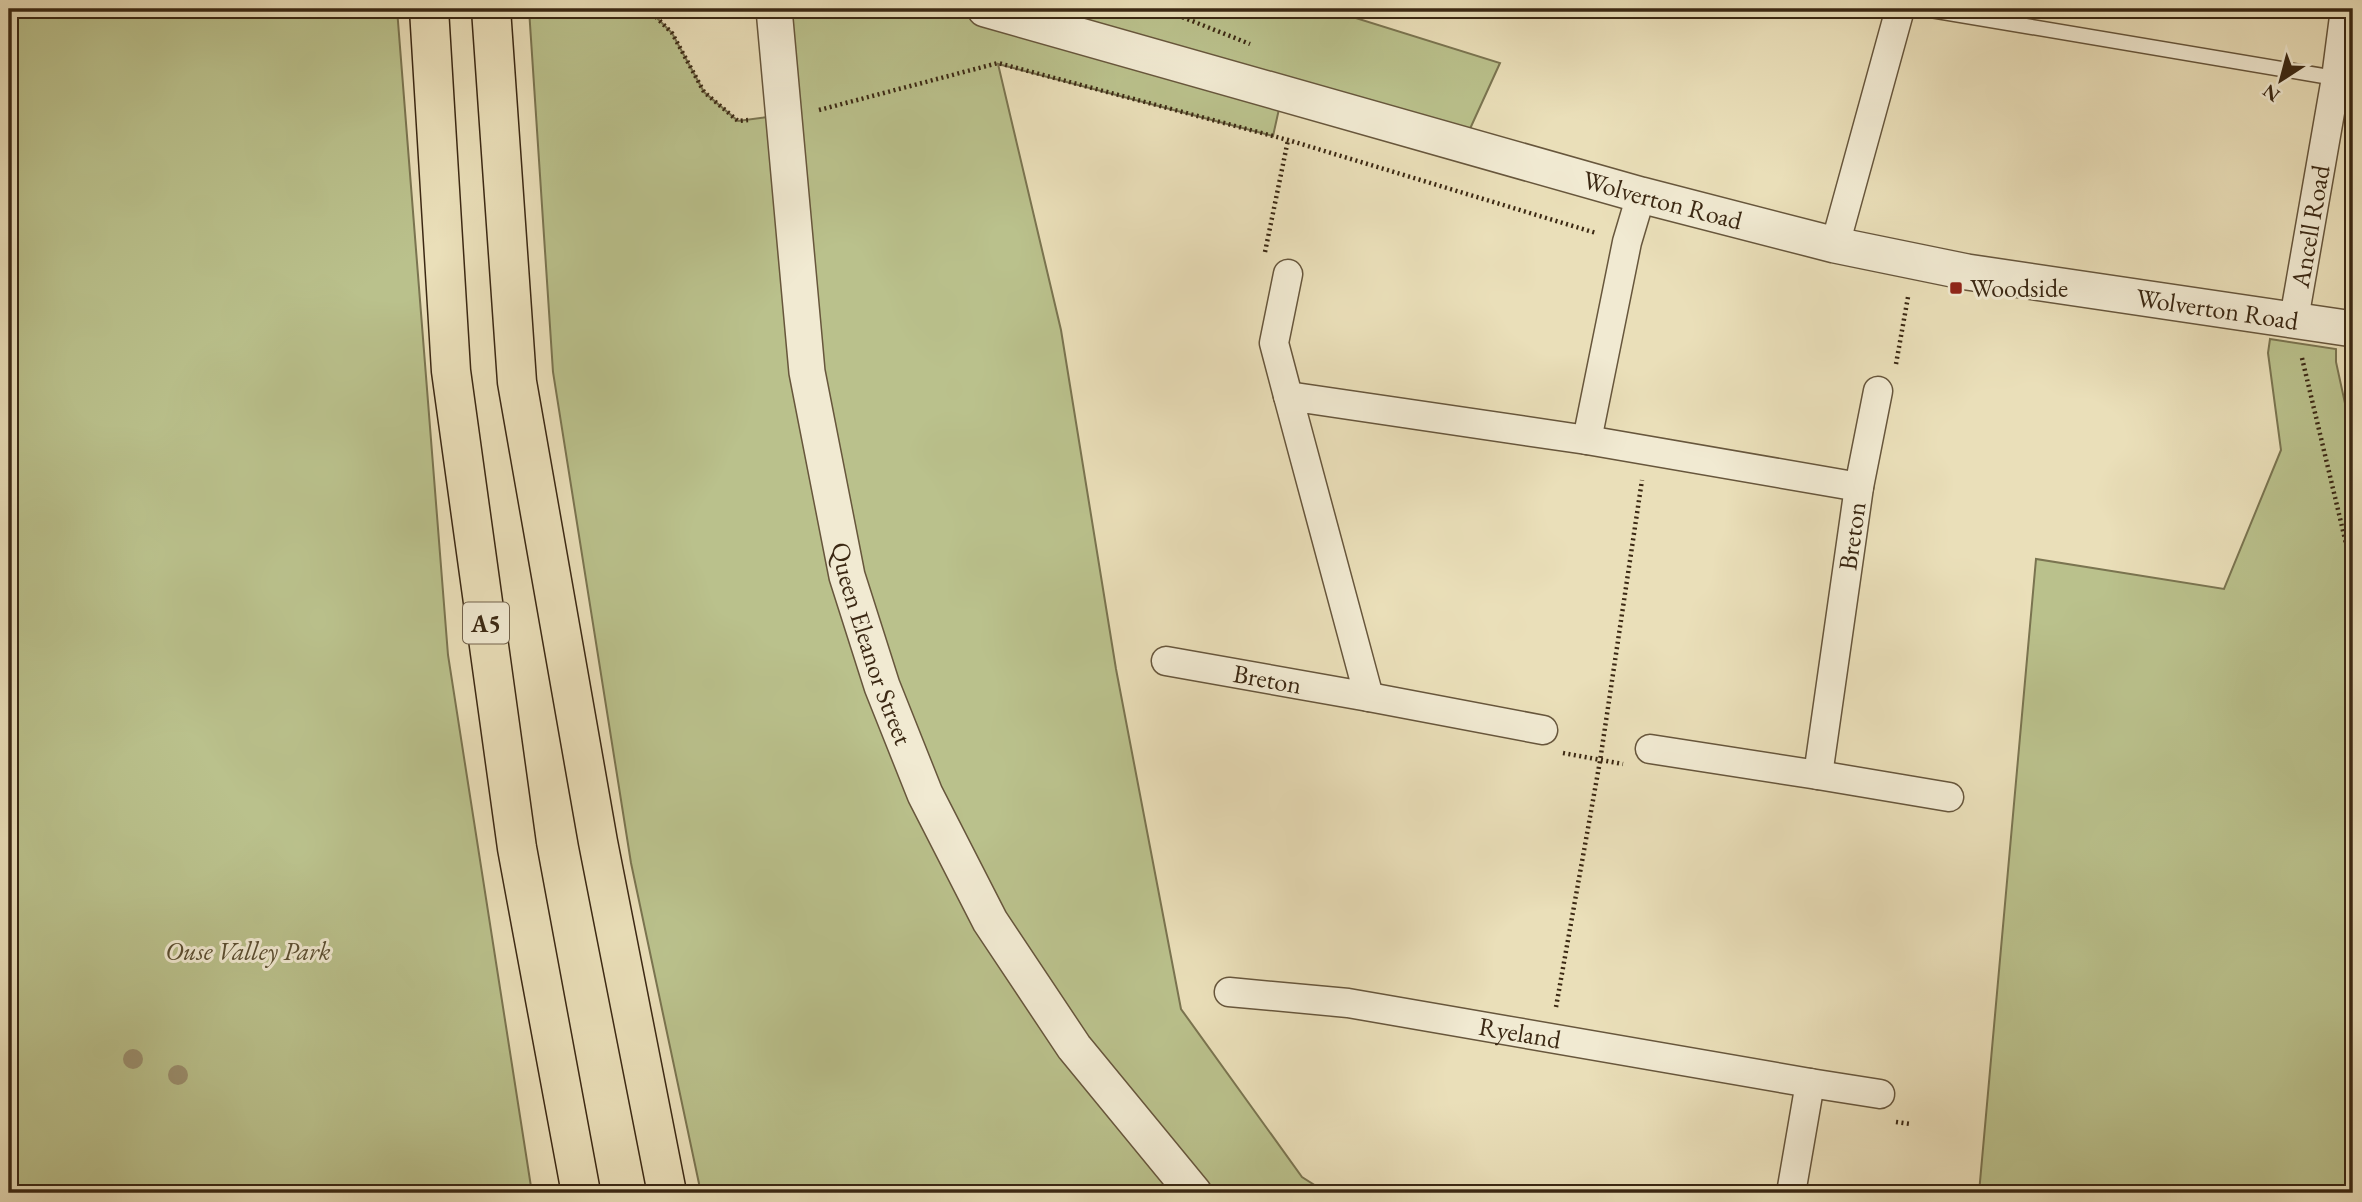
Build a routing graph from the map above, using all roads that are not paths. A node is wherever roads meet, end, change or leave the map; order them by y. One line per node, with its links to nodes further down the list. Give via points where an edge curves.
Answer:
1 (429, 9): 27 (highway, A5, via 451,371 517,848)
2 (491, 9): 28 (highway, via 517,382 598,842)
3 (774, 9): 29 (street, Queen Eleanor Street, via 807,372 847,576 882,686 925,794 990,921 1074,1047)
4 (985, 9): 9 (street, Wolverton Road)
5 (1900, 9): 10 (street)
6 (1925, 9): 8 (lane)
7 (2345, 9): 8 (street, Ancell Road)
8 (2345, 80): 12 (street, Ancell Road)
9 (1641, 195): 10 (street, Wolverton Road); 16 (street)
10 (1835, 245): 12 (street, Wolverton Road, via 1967,272)
11 (1288, 274): 15 (street, via 1274,343)
12 (2294, 319): 13 (street, Wolverton Road)
13 (2353, 329)
14 (1878, 391): 17 (street)
15 (1288, 396): 16 (street, Breton); 19 (street)
16 (1587, 440): 17 (street, Breton)
17 (1859, 487): 22 (street, Breton)
18 (1166, 661): 19 (street, Breton)
19 (1369, 697): 20 (street, Breton)
20 (1543, 730)
21 (1650, 749): 22 (street)
22 (1818, 775): 23 (street)
23 (1949, 797)
24 (1229, 992): 25 (street, Ryeland, via 1348,1003)
25 (1810, 1083): 26 (street, Ryeland); 30 (street)
26 (1883, 1107)
27 (581, 1193)
28 (667, 1193)
29 (1195, 1193)
30 (1791, 1193)

